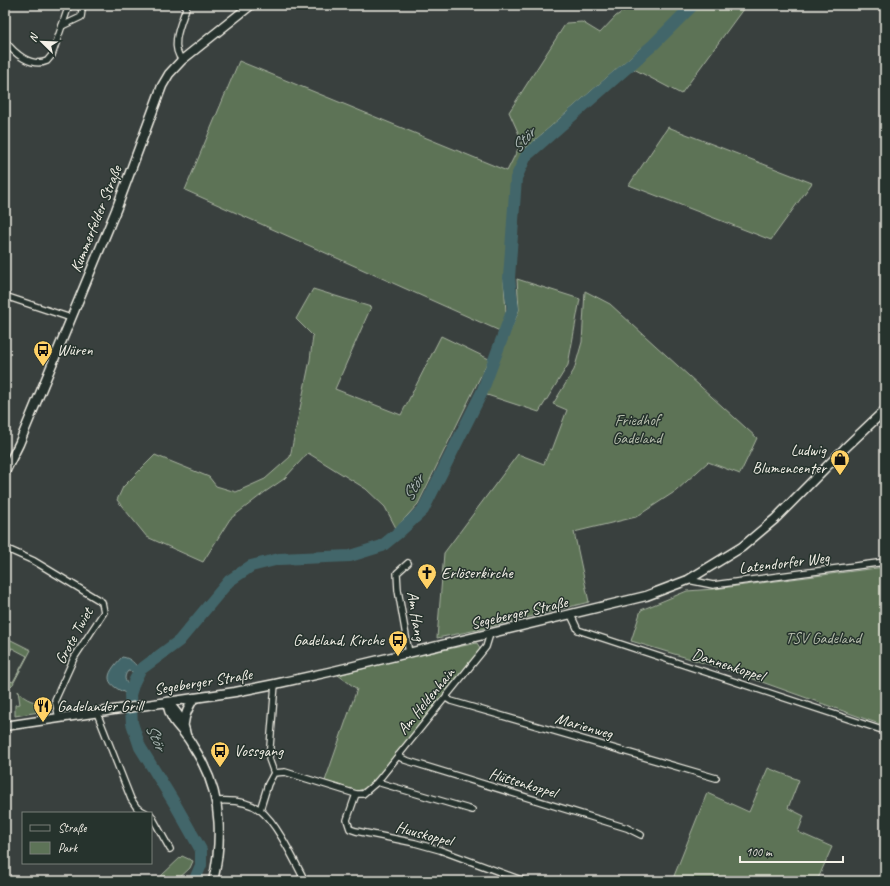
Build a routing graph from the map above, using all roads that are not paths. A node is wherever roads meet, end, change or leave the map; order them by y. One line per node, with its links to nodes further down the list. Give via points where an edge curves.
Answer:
1 (71, 5): 5 (street)
2 (79, 5): 5 (street, via 82,10 81,16)
3 (187, 5): 7 (street, via 176,41 176,52)
4 (251, 5): 7 (main road, Kummerfelder Straße)
5 (62, 26): 6 (street, via 50,59 44,62 37,63 20,57)
6 (5, 42)
7 (182, 60): 9 (main road, Kummerfelder Straße, via 162,86 116,210)
8 (5, 296): 9 (street)
9 (71, 318): 11 (main road, Kummerfelder Straße)
10 (885, 410): 15 (main road, Segeberger Straße, via 769,524 742,547)
11 (5, 472)
12 (5, 548): 24 (street, Grote Twiet, via 34,561 102,602 104,612 74,658 55,700)
13 (408, 562): 18 (street, Am Hang, via 397,572)
14 (885, 562): 15 (street, Latendorfer Weg, via 713,585)
15 (688, 580): 16 (main road, Segeberger Straße, via 646,596)
16 (571, 615): 17 (main road, Segeberger Straße); 27 (street, Dannenkoppel, via 578,630)
17 (490, 634): 18 (main road, Segeberger Straße); 21 (street, Am Heldenhain, via 486,647)
18 (409, 653): 19 (main road, Segeberger Straße)
19 (275, 684): 20 (main road, Segeberger Straße); 30 (street, via 269,759)
20 (194, 698): 22 (main road, Segeberger Straße); 25 (main road, via 188,707)
21 (446, 698): 29 (street, Am Heldenhain); 31 (street, Marienweg)
22 (167, 702): 23 (main road, Segeberger Straße); 25 (main road); 28 (main road, via 174,723)
23 (96, 713): 24 (main road, Segeberger Straße); 37 (street, via 131,799 137,808)
24 (59, 718): 26 (main road, Segeberger Straße)
25 (184, 723): 28 (main road)
26 (5, 726)
27 (885, 731)
28 (186, 735): 34 (main road, via 204,765)
29 (398, 756): 32 (street, Am Heldenhain); 39 (street, Hüttenkoppel, via 628,828)
30 (274, 773): 33 (street, via 284,772); 35 (street)
31 (716, 778)
32 (377, 782): 33 (street, Am Heldenhain, via 363,794); 36 (street)
33 (356, 794): 43 (street, Huuskoppel, via 347,820 350,829 440,850)
34 (216, 801): 35 (street, via 232,800); 41 (main road, via 219,821 218,850)
35 (260, 810): 42 (street, via 273,824)
36 (472, 810)
37 (144, 812)
38 (152, 817): 40 (street)
39 (641, 835)
40 (170, 849)
41 (213, 881)
42 (305, 881)
43 (524, 881)

